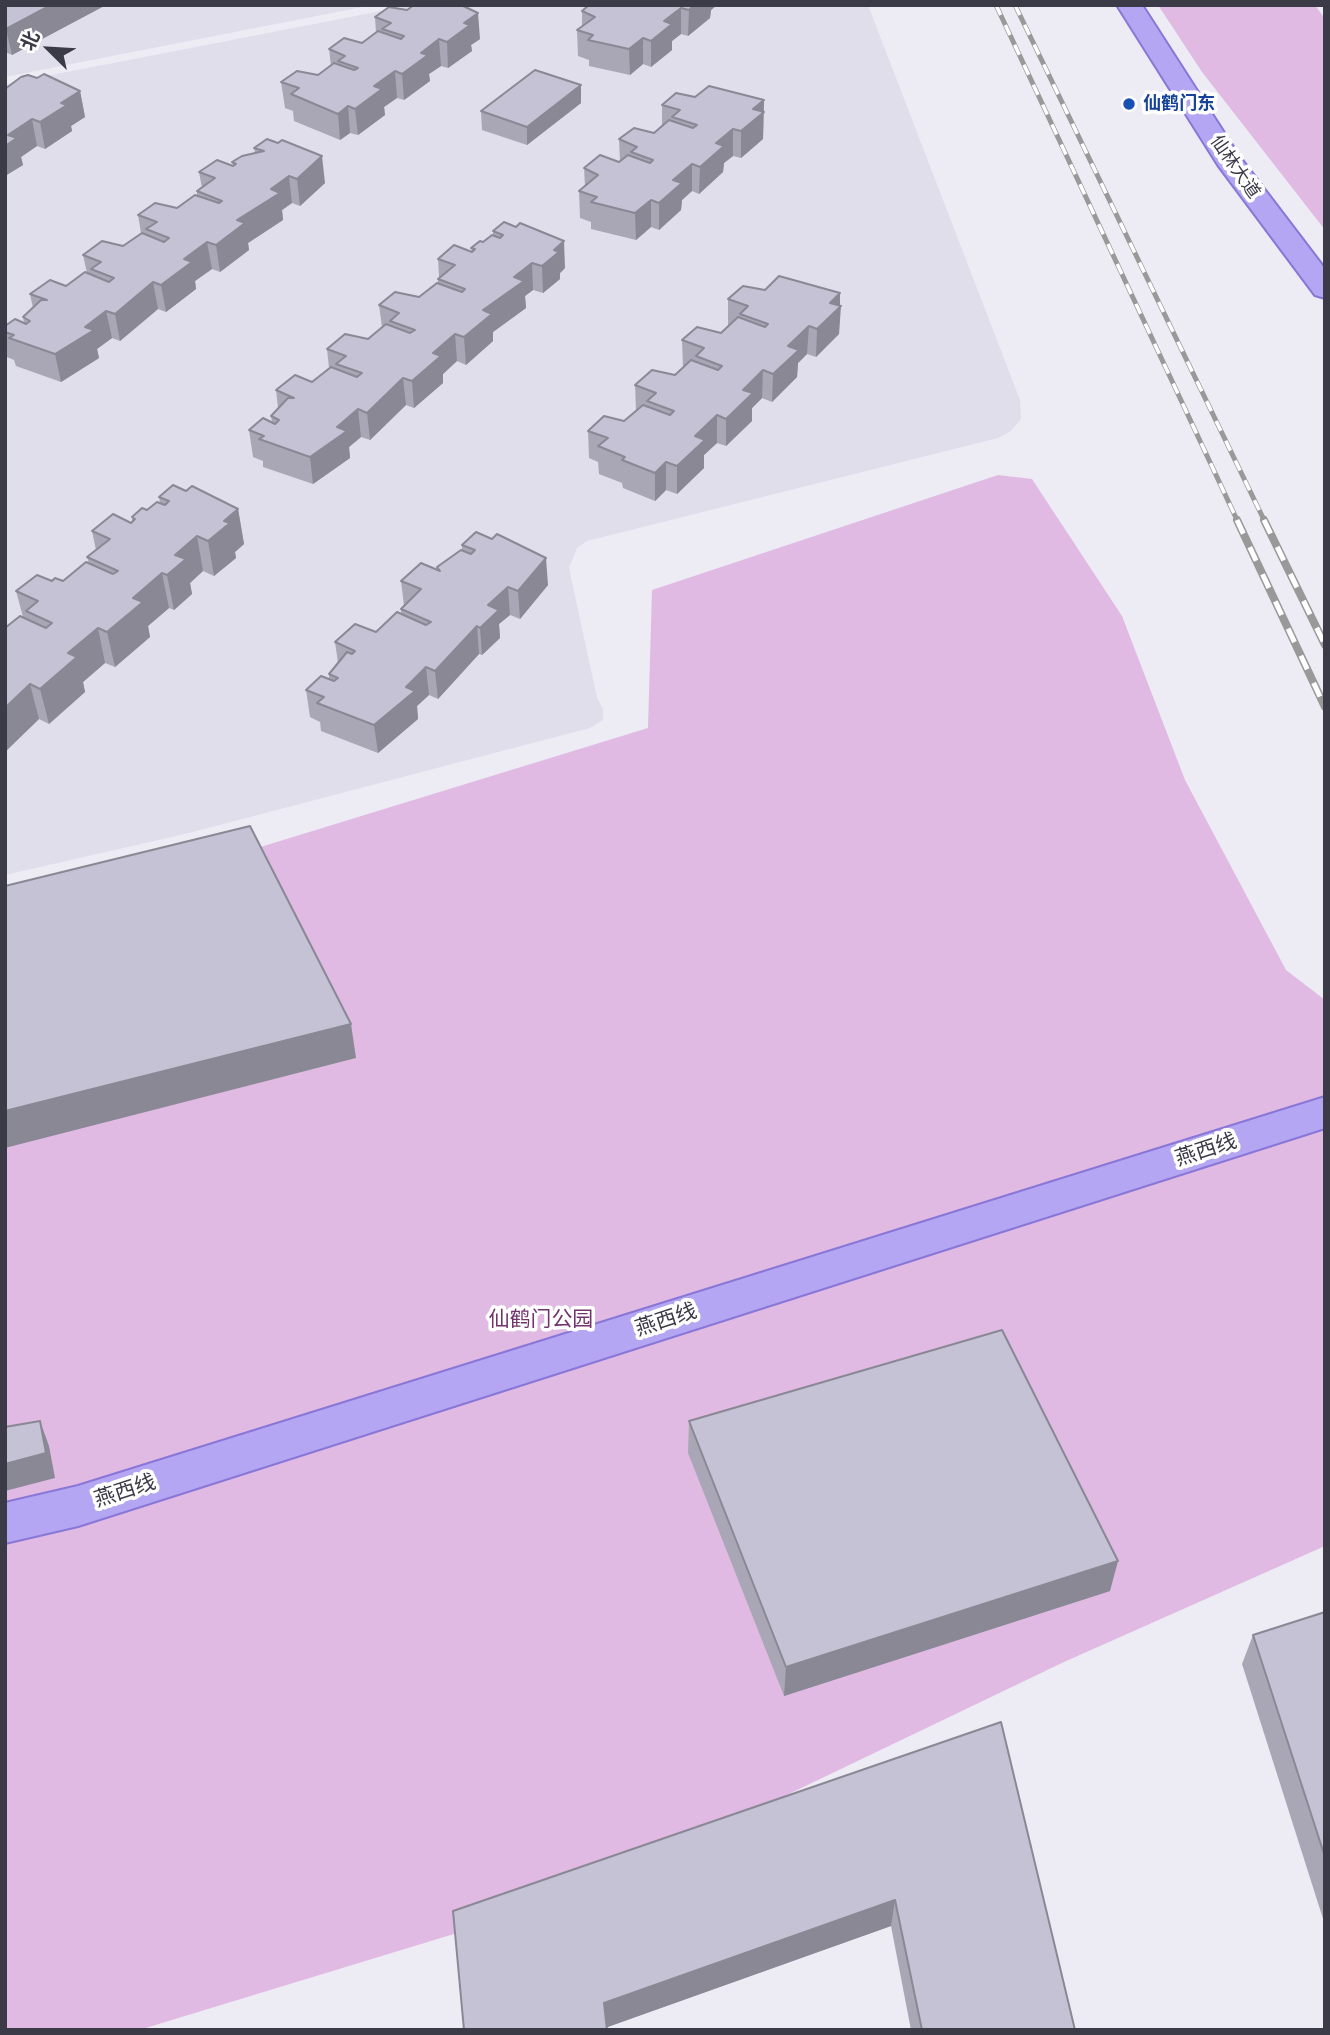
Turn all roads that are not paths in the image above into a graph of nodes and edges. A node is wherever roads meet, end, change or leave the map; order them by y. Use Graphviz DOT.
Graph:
graph roads {
  1 [pos="1129,5"];
  2 [pos="1325,289"];
  3 [pos="1325,1112"];
  4 [pos="5,1523"];
  1 -- 2 [label="main road, 仙林大道"];
  3 -- 4 [label="main road, 燕西线"];
}
